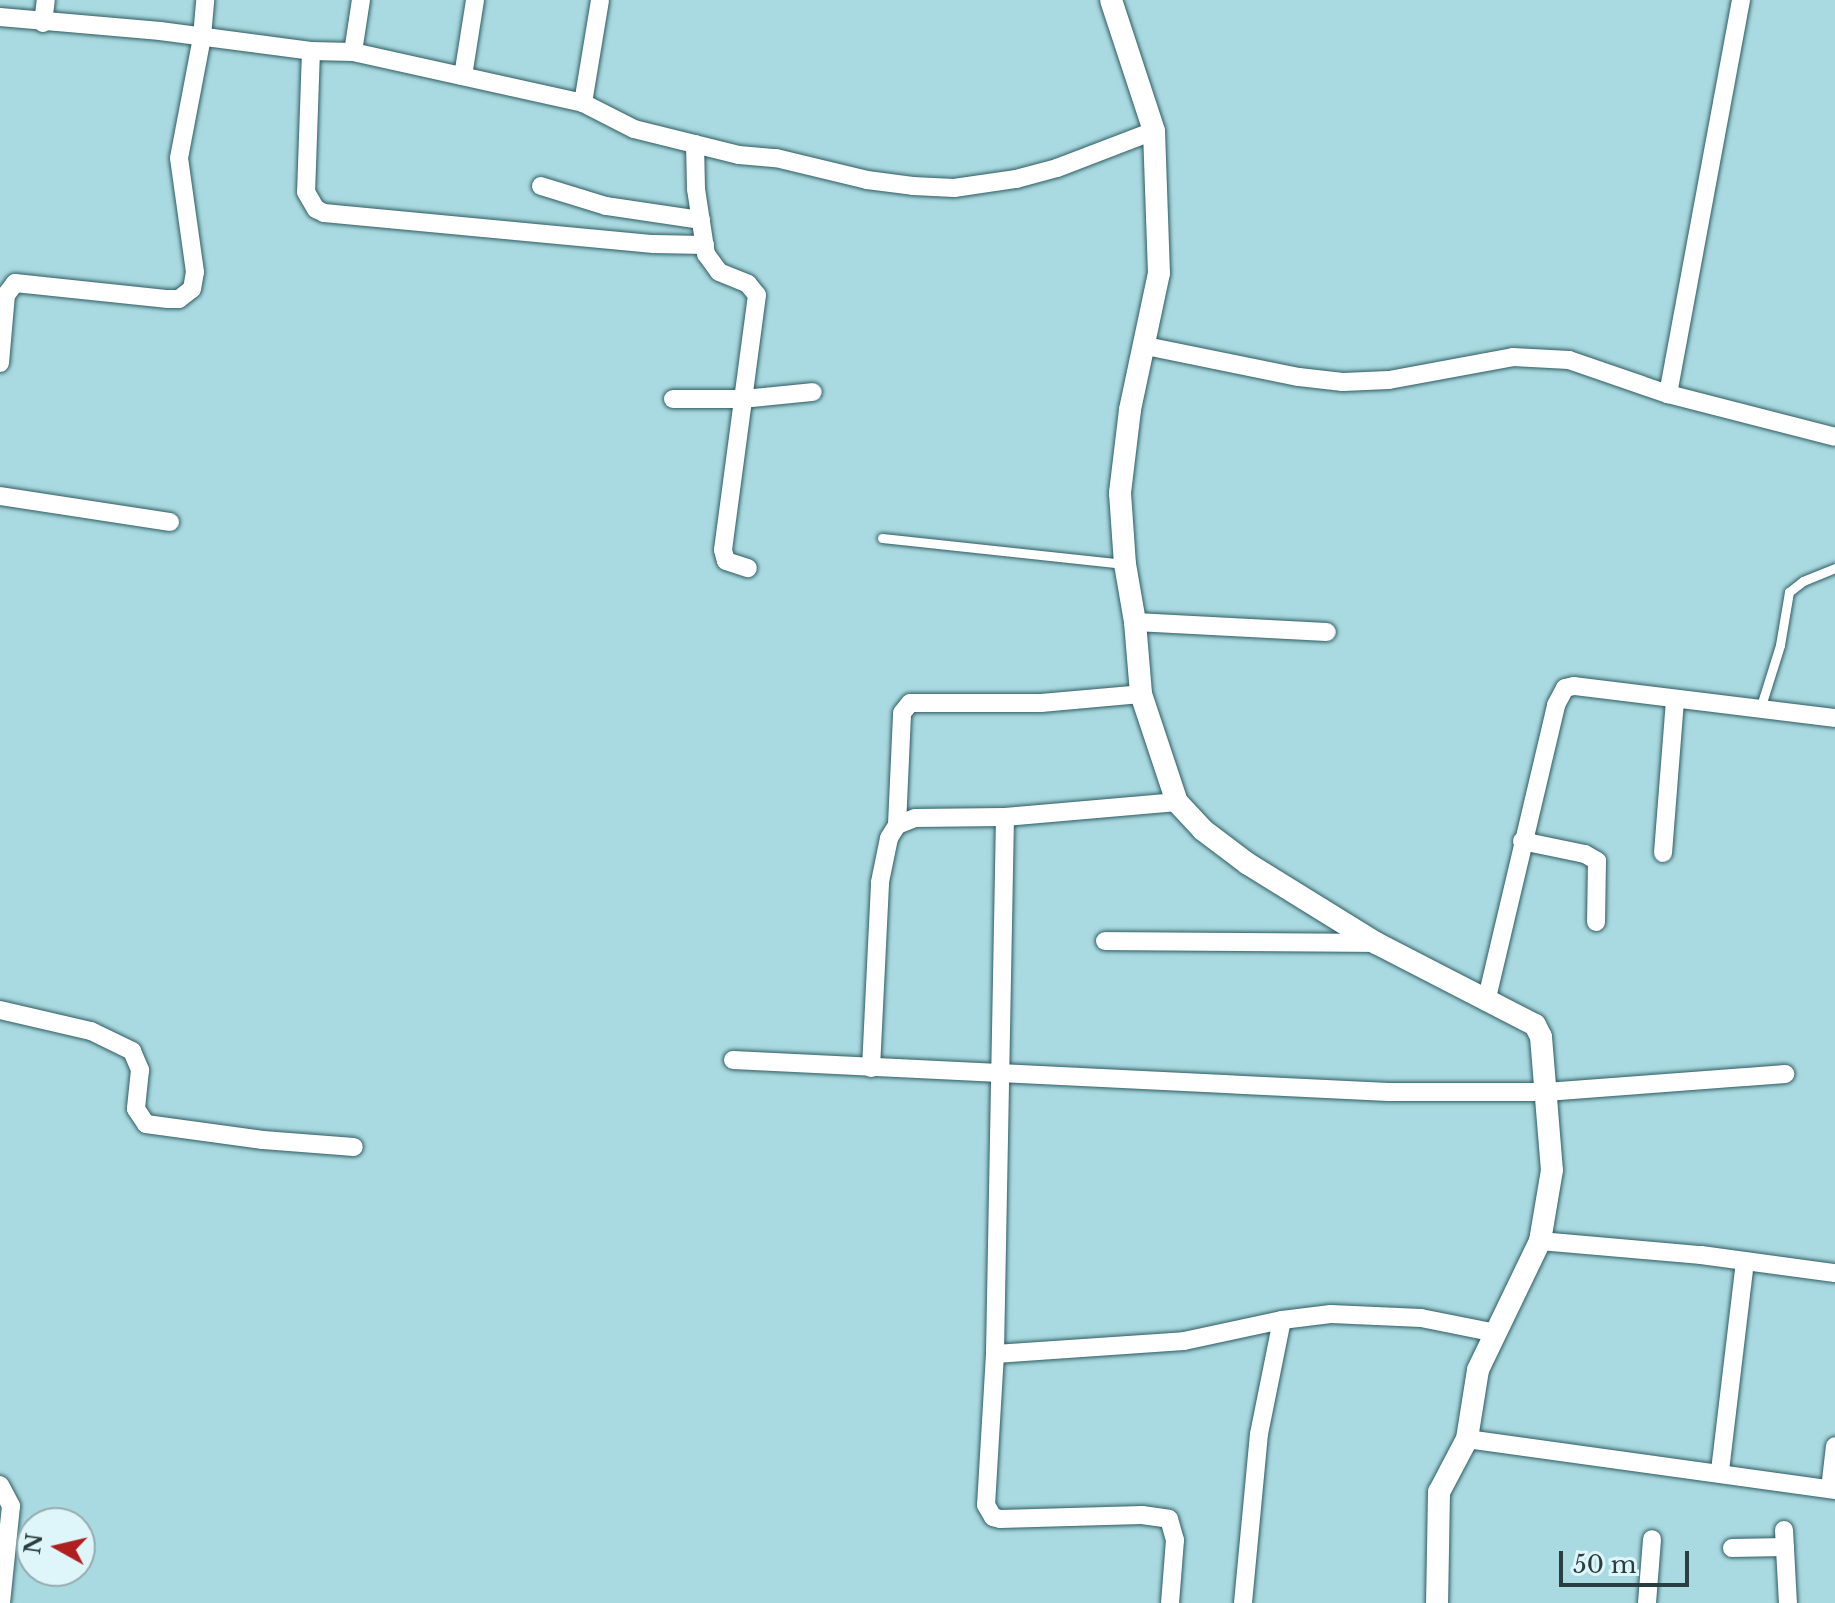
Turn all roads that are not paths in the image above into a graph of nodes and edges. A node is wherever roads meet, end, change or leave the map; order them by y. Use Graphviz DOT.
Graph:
graph roads {
  1 [pos="46,0"];
  2 [pos="205,0"];
  3 [pos="361,0"];
  4 [pos="475,0"];
  5 [pos="600,0"];
  6 [pos="1111,0"];
  7 [pos="1741,0"];
  8 [pos="0,17"];
  9 [pos="43,23"];
  10 [pos="202,37"];
  11 [pos="311,51"];
  12 [pos="353,52"];
  13 [pos="463,76"];
  14 [pos="583,103"];
  15 [pos="1154,131"];
  16 [pos="695,144"];
  17 [pos="541,186"];
  18 [pos="701,220"];
  19 [pos="705,245"];
  20 [pos="1146,346"];
  21 [pos="0,363"];
  22 [pos="813,392"];
  23 [pos="1668,394"];
  24 [pos="673,399"];
  25 [pos="743,399"];
  26 [pos="1835,437"];
  27 [pos="0,496"];
  28 [pos="170,522"];
  29 [pos="882,538"];
  30 [pos="1125,564"];
  31 [pos="748,568"];
  32 [pos="1835,568"];
  33 [pos="1135,622"];
  34 [pos="1327,632"];
  35 [pos="1141,694"];
  36 [pos="1675,699"];
  37 [pos="1760,709"];
  38 [pos="1835,718"];
  39 [pos="1177,802"];
  40 [pos="1005,817"];
  41 [pos="897,825"];
  42 [pos="1522,841"];
  43 [pos="1663,853"];
  44 [pos="1596,922"];
  45 [pos="1105,941"];
  46 [pos="1376,943"];
  47 [pos="1486,1002"];
  48 [pos="0,1010"];
  49 [pos="733,1060"];
  50 [pos="871,1068"];
  51 [pos="1000,1072"];
  52 [pos="1785,1074"];
  53 [pos="1546,1092"];
  54 [pos="354,1147"];
  55 [pos="1540,1241"];
  56 [pos="1745,1261"];
  57 [pos="1835,1273"];
  58 [pos="1282,1320"];
  59 [pos="1496,1333"];
  60 [pos="995,1354"];
  61 [pos="1467,1439"];
  62 [pos="1835,1446"];
  63 [pos="1720,1471"];
  64 [pos="0,1485"];
  65 [pos="1833,1490"];
  66 [pos="1652,1539"];
  67 [pos="1732,1548"];
  68 [pos="1,1603"];
  69 [pos="1170,1603"];
  70 [pos="1243,1603"];
  71 [pos="1437,1603"];
  72 [pos="1647,1603"];
  73 [pos="1788,1603"];
  1 -- 9 [label="street"];
  2 -- 10 [label="street"];
  3 -- 12 [label="street"];
  4 -- 13 [label="street"];
  5 -- 14 [label="street"];
  6 -- 15 [label="street"];
  7 -- 23 [label="street"];
  8 -- 9 [label="street"];
  9 -- 10 [label="street"];
  10 -- 11 [label="street"];
  10 -- 21 [label="street"];
  11 -- 12 [label="street"];
  11 -- 19 [label="street"];
  12 -- 13 [label="street"];
  13 -- 14 [label="street"];
  14 -- 16 [label="street"];
  15 -- 16 [label="street"];
  15 -- 20 [label="street"];
  16 -- 18 [label="street"];
  17 -- 18 [label="street"];
  18 -- 19 [label="street"];
  19 -- 25 [label="street"];
  20 -- 23 [label="street"];
  20 -- 30 [label="street"];
  22 -- 25 [label="street"];
  23 -- 26 [label="street"];
  24 -- 25 [label="street"];
  25 -- 31 [label="street"];
  27 -- 28 [label="street"];
  29 -- 30 [label="lane"];
  30 -- 33 [label="street"];
  32 -- 37 [label="lane"];
  33 -- 34 [label="street"];
  33 -- 35 [label="street"];
  35 -- 39 [label="street"];
  35 -- 41 [label="street"];
  36 -- 37 [label="street"];
  36 -- 42 [label="street"];
  36 -- 43 [label="street"];
  37 -- 38 [label="street"];
  39 -- 40 [label="street"];
  39 -- 46 [label="street"];
  40 -- 41 [label="street"];
  40 -- 51 [label="street"];
  41 -- 50 [label="street"];
  42 -- 44 [label="street"];
  42 -- 47 [label="street"];
  45 -- 46 [label="street"];
  46 -- 47 [label="street"];
  47 -- 53 [label="street"];
  48 -- 54 [label="street"];
  49 -- 50 [label="street"];
  50 -- 51 [label="street"];
  51 -- 53 [label="street"];
  51 -- 60 [label="street"];
  52 -- 53 [label="street"];
  53 -- 55 [label="street"];
  55 -- 56 [label="street"];
  55 -- 59 [label="street"];
  56 -- 57 [label="street"];
  56 -- 63 [label="street"];
  58 -- 59 [label="street"];
  58 -- 60 [label="street"];
  58 -- 70 [label="street"];
  59 -- 61 [label="street"];
  60 -- 69 [label="street"];
  61 -- 63 [label="street"];
  61 -- 71 [label="street"];
  62 -- 65 [label="street"];
  63 -- 65 [label="street"];
  64 -- 68 [label="street"];
  66 -- 72 [label="street"];
  67 -- 73 [label="street"];
}
